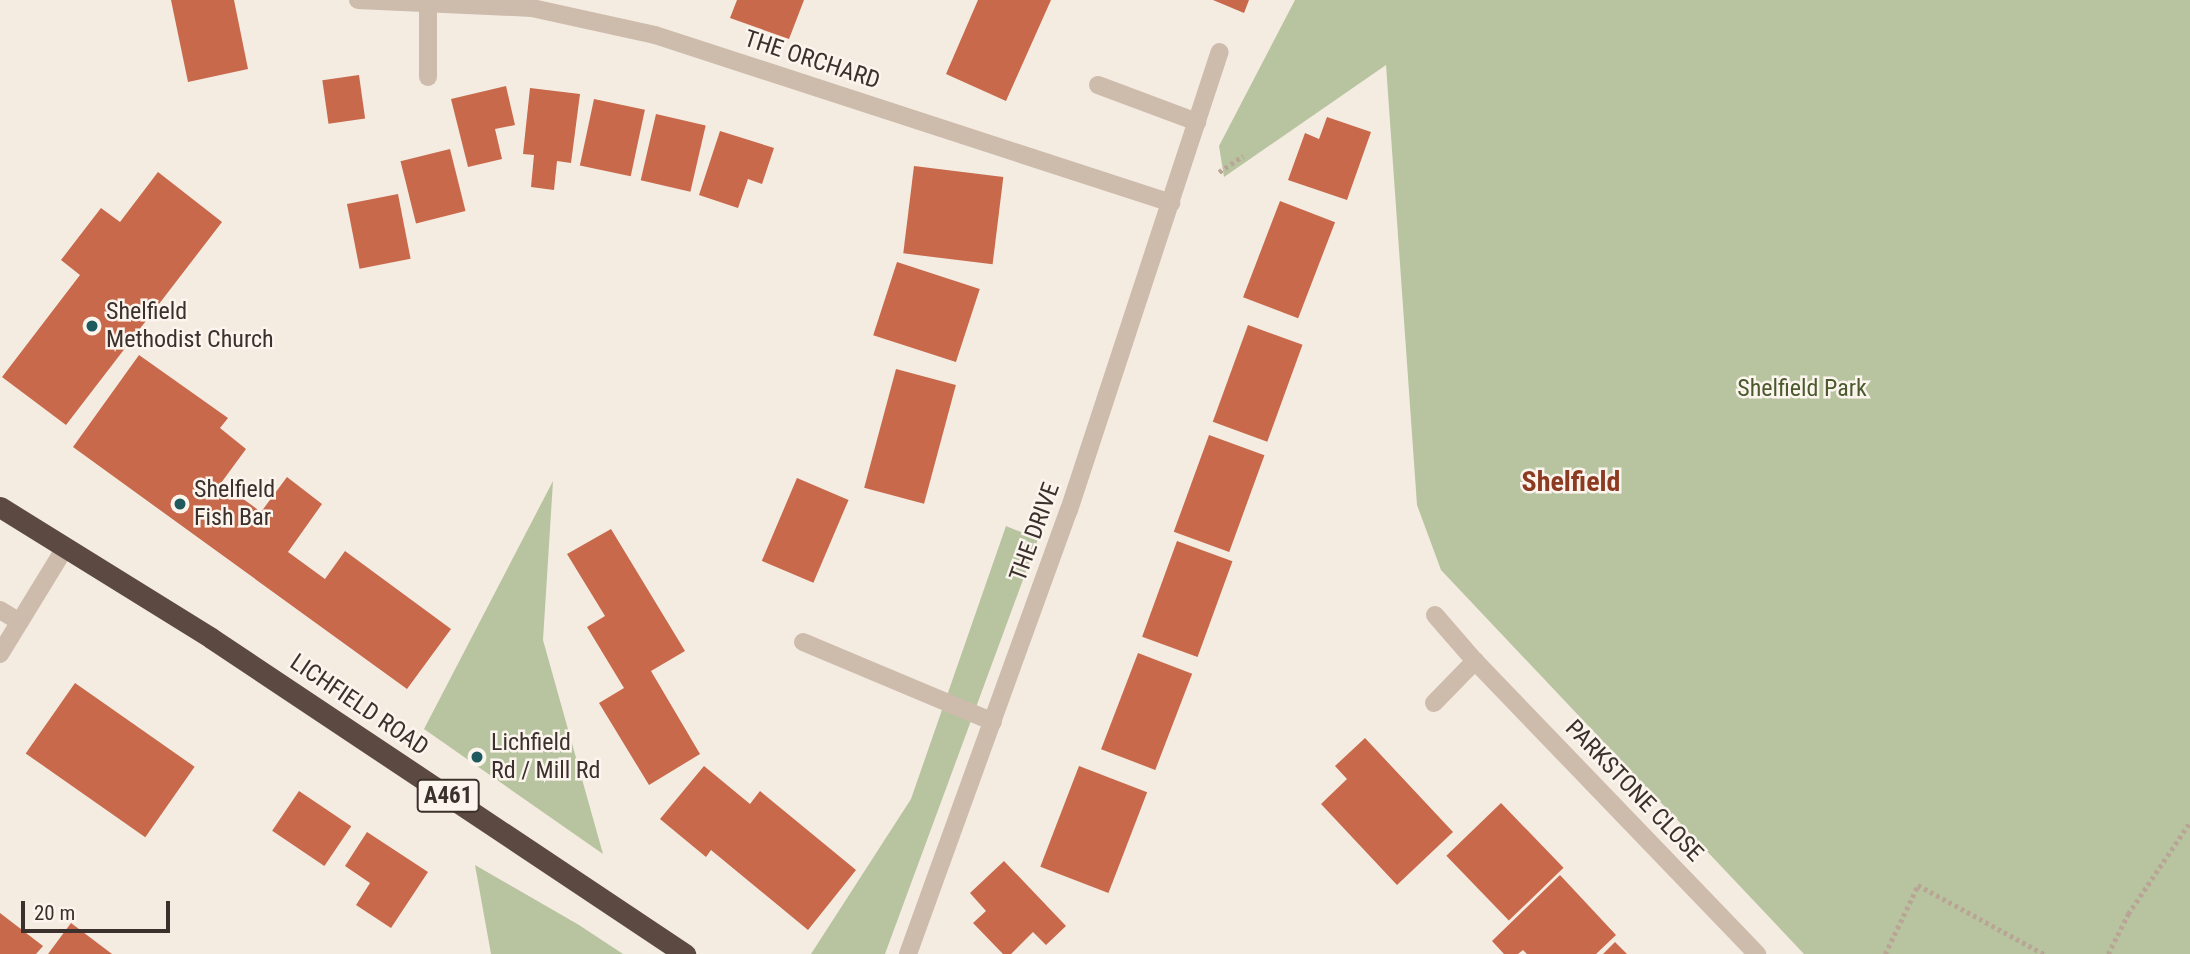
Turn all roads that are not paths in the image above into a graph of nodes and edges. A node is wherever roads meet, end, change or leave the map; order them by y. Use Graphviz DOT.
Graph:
graph roads {
  1 [pos="358,0"];
  2 [pos="428,3"];
  3 [pos="1220,52"];
  4 [pos="428,78"];
  5 [pos="1098,85"];
  6 [pos="1197,122"];
  7 [pos="1171,204"];
  8 [pos="0,507"];
  9 [pos="65,548"];
  10 [pos="0,610"];
  11 [pos="1435,615"];
  12 [pos="20,622"];
  13 [pos="803,642"];
  14 [pos="0,654"];
  15 [pos="1475,661"];
  16 [pos="1434,704"];
  17 [pos="993,722"];
  18 [pos="685,954"];
  19 [pos="908,954"];
  20 [pos="1757,954"];
  1 -- 2 [label="street, THE ORCHARD"];
  2 -- 4 [label="street"];
  2 -- 7 [label="street, THE ORCHARD"];
  3 -- 6 [label="street, THE DRIVE"];
  5 -- 6 [label="street"];
  6 -- 7 [label="street, THE DRIVE"];
  7 -- 17 [label="street, THE DRIVE"];
  8 -- 9 [label="highway, LICHFIELD ROAD / A461"];
  9 -- 12 [label="street"];
  9 -- 18 [label="highway, LICHFIELD ROAD / A461"];
  10 -- 12 [label="street"];
  11 -- 15 [label="street, PARKSTONE CLOSE"];
  12 -- 14 [label="street"];
  13 -- 17 [label="street"];
  15 -- 16 [label="street"];
  15 -- 20 [label="street, PARKSTONE CLOSE"];
  17 -- 19 [label="street, THE DRIVE"];
}
